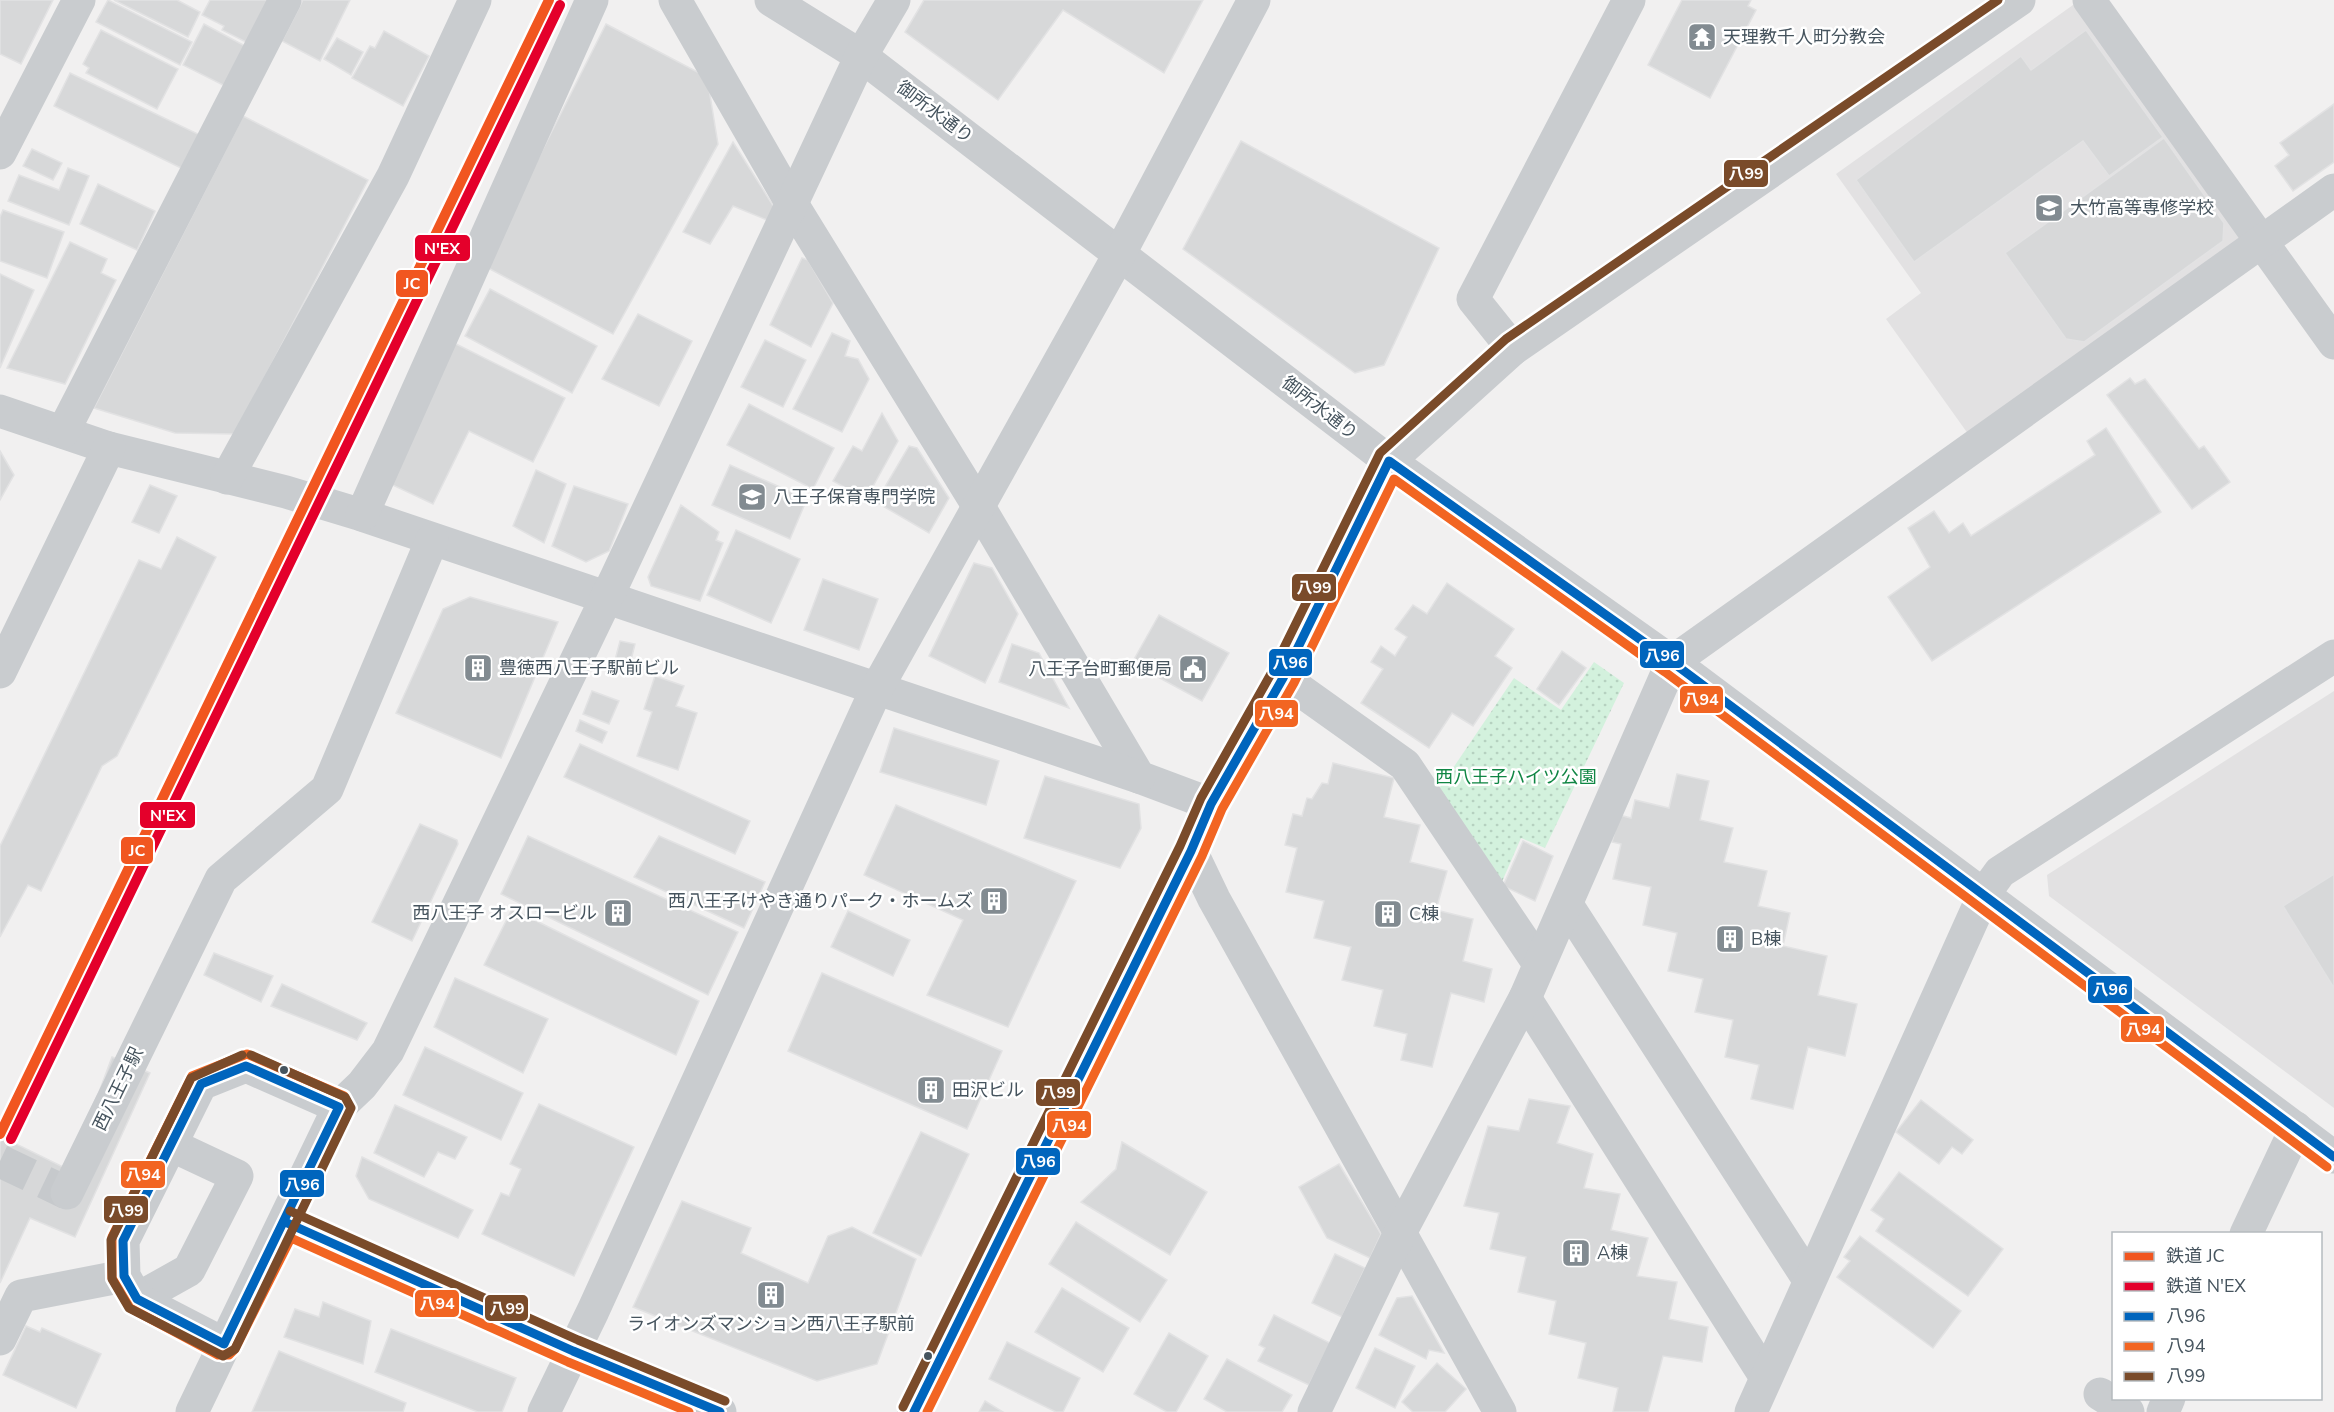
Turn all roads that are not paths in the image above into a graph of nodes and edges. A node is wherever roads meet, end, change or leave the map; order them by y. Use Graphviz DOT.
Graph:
graph roads {
  1 [pos="79,0"];
  2 [pos="285,0"];
  3 [pos="475,0"];
  4 [pos="592,0"];
  5 [pos="675,0"];
  6 [pos="771,0"];
  7 [pos="894,0"];
  8 [pos="1254,0"];
  9 [pos="1629,0"];
  10 [pos="2019,0"];
  11 [pos="2089,0"];
  12 [pos="861,56"];
  13 [pos="0,153"];
  14 [pos="2334,190"];
  15 [pos="792,204"];
  16 [pos="2263,242"];
  17 [pos="1120,253"];
  18 [pos="2334,342"];
  19 [pos="1513,350"];
  20 [pos="0,411"];
  21 [pos="63,432"];
  22 [pos="109,447"];
  23 [pos="1389,461"];
  24 [pos="227,478"];
  25 [pos="979,507"];
  26 [pos="362,515"];
  27 [pos="432,540"];
  28 [pos="606,599"];
  29 [pos="2334,656"];
  30 [pos="1672,662"];
  31 [pos="0,672"];
  32 [pos="1283,678"];
  33 [pos="876,690"];
  34 [pos="1138,777"];
  35 [pos="1211,804"];
  36 [pos="1191,851"];
  37 [pos="1984,894"];
  38 [pos="1567,905"];
  39 [pos="1539,964"];
  40 [pos="1525,998"];
  41 [pos="339,1107"];
  42 [pos="2296,1128"];
  43 [pos="171,1145"];
  44 [pos="2334,1157"];
  45 [pos="67,1193"];
  46 [pos="285,1221"];
  47 [pos="1401,1231"];
  48 [pos="2246,1232"];
  49 [pos="1809,1280"];
  50 [pos="130,1287"];
  51 [pos="0,1339"];
  52 [pos="224,1344"];
  53 [pos="573,1351"];
  54 [pos="1765,1376"];
  55 [pos="2100,1394"];
  56 [pos="192,1412"];
  57 [pos="544,1412"];
  58 [pos="720,1412"];
  59 [pos="914,1412"];
  60 [pos="1314,1412"];
  61 [pos="1500,1412"];
  62 [pos="1751,1412"];
  63 [pos="2128,1412"];
  1 -- 13 [label="street"];
  2 -- 21 [label="street"];
  3 -- 24 [label="street"];
  4 -- 26 [label="street"];
  5 -- 15 [label="street"];
  6 -- 12 [label="street, 御所水通り"];
  7 -- 12 [label="street"];
  8 -- 17 [label="street"];
  9 -- 19 [label="street"];
  10 -- 19 [label="street"];
  11 -- 16 [label="street"];
  12 -- 15 [label="street"];
  12 -- 17 [label="street, 御所水通り"];
  14 -- 16 [label="street"];
  15 -- 25 [label="street"];
  15 -- 28 [label="street"];
  16 -- 18 [label="street"];
  16 -- 30 [label="street"];
  17 -- 23 [label="street, 御所水通り"];
  17 -- 25 [label="street"];
  19 -- 23 [label="street"];
  20 -- 21 [label="street"];
  21 -- 22 [label="street"];
  22 -- 24 [label="street"];
  22 -- 31 [label="street"];
  23 -- 30 [label="street, 御所水通り"];
  23 -- 32 [label="street"];
  24 -- 26 [label="street"];
  25 -- 33 [label="street"];
  25 -- 34 [label="street"];
  26 -- 27 [label="street"];
  27 -- 28 [label="street"];
  27 -- 45 [label="street, 西八王子駅"];
  28 -- 33 [label="street"];
  28 -- 41 [label="street"];
  29 -- 37 [label="street"];
  30 -- 37 [label="street, 御所水通り"];
  30 -- 38 [label="street"];
  32 -- 35 [label="street"];
  32 -- 39 [label="street"];
  33 -- 34 [label="street"];
  33 -- 53 [label="street"];
  34 -- 35 [label="street"];
  35 -- 36 [label="street"];
  36 -- 47 [label="street"];
  36 -- 59 [label="street"];
  37 -- 42 [label="street, 御所水通り"];
  37 -- 49 [label="street"];
  38 -- 39 [label="street"];
  38 -- 49 [label="street"];
  39 -- 40 [label="street"];
  40 -- 47 [label="street"];
  40 -- 54 [label="street"];
  41 -- 43 [label="street"];
  41 -- 46 [label="street"];
  42 -- 44 [label="street, 御所水通り"];
  42 -- 48 [label="street"];
  43 -- 50 [label="street"];
  43 -- 50 [label="street"];
  46 -- 52 [label="street"];
  46 -- 53 [label="street"];
  47 -- 60 [label="street"];
  47 -- 61 [label="street"];
  49 -- 54 [label="street"];
  50 -- 51 [label="street"];
  50 -- 52 [label="street"];
  52 -- 56 [label="street"];
  53 -- 57 [label="street"];
  53 -- 58 [label="street"];
  54 -- 62 [label="street"];
  55 -- 63 [label="street"];
}
